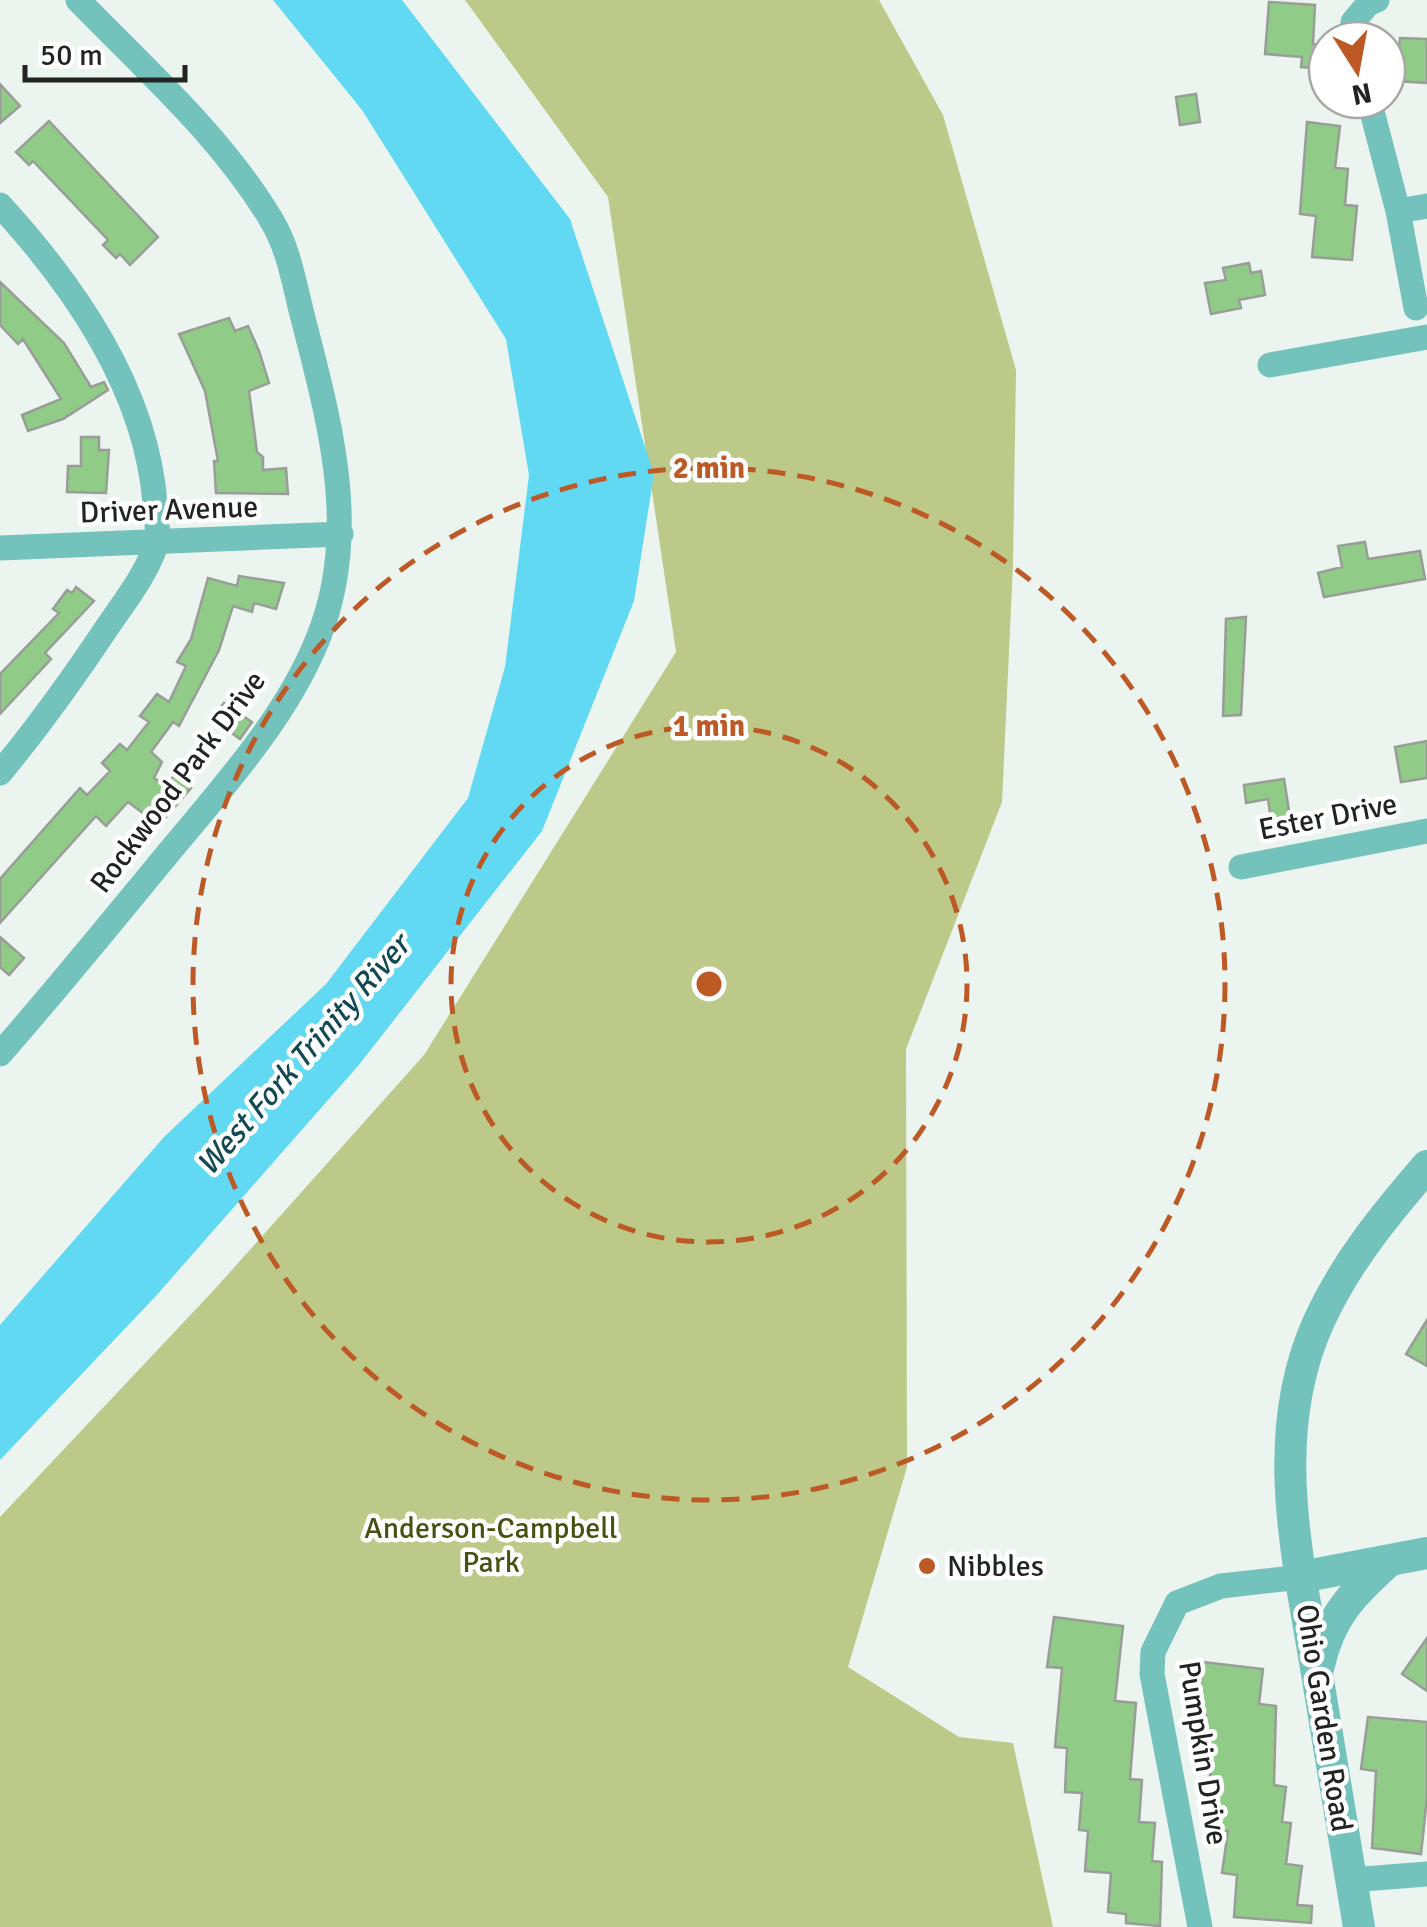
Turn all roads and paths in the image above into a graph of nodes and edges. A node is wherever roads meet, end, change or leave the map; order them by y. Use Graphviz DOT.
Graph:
graph roads {
  1 [pos="78,0"];
  2 [pos="1377,0"];
  3 [pos="1360,20"];
  4 [pos="1374,120"];
  5 [pos="0,205"];
  6 [pos="1427,206"];
  7 [pos="1398,212"];
  8 [pos="1416,308"];
  9 [pos="1427,336"];
  10 [pos="1270,365"];
  11 [pos="341,534"];
  12 [pos="156,544"];
  13 [pos="0,548"];
  14 [pos="0,773"];
  15 [pos="1427,831"];
  16 [pos="1241,868"];
  17 [pos="0,1054"];
  18 [pos="1427,1166"];
  19 [pos="1427,1554"];
  20 [pos="1389,1560"];
  21 [pos="1301,1577"];
  22 [pos="1317,1674"];
  23 [pos="1427,1874"];
  24 [pos="1351,1880"];
  25 [pos="1200,1927"];
  26 [pos="1359,1927"];
  1 -- 11 [label="street, Rockwood Park Drive"];
  2 -- 3 [label="street"];
  4 -- 7 [label="street"];
  5 -- 12 [label="street"];
  6 -- 7 [label="street"];
  7 -- 8 [label="street"];
  9 -- 10 [label="street"];
  11 -- 12 [label="street, Driver Avenue"];
  11 -- 17 [label="street, Rockwood Park Drive"];
  12 -- 13 [label="street, Driver Avenue"];
  12 -- 14 [label="street"];
  15 -- 16 [label="street, Ester Drive"];
  18 -- 21 [label="street"];
  19 -- 20 [label="street, Ohio Garden Road"];
  20 -- 21 [label="street, Ohio Garden Road"];
  20 -- 22 [label="street"];
  21 -- 22 [label="street, Ohio Garden Road"];
  21 -- 25 [label="street, Pumpkin Drive"];
  22 -- 24 [label="street, Ohio Garden Road"];
  23 -- 24 [label="street"];
  24 -- 26 [label="street, Ohio Garden Road"];
}
